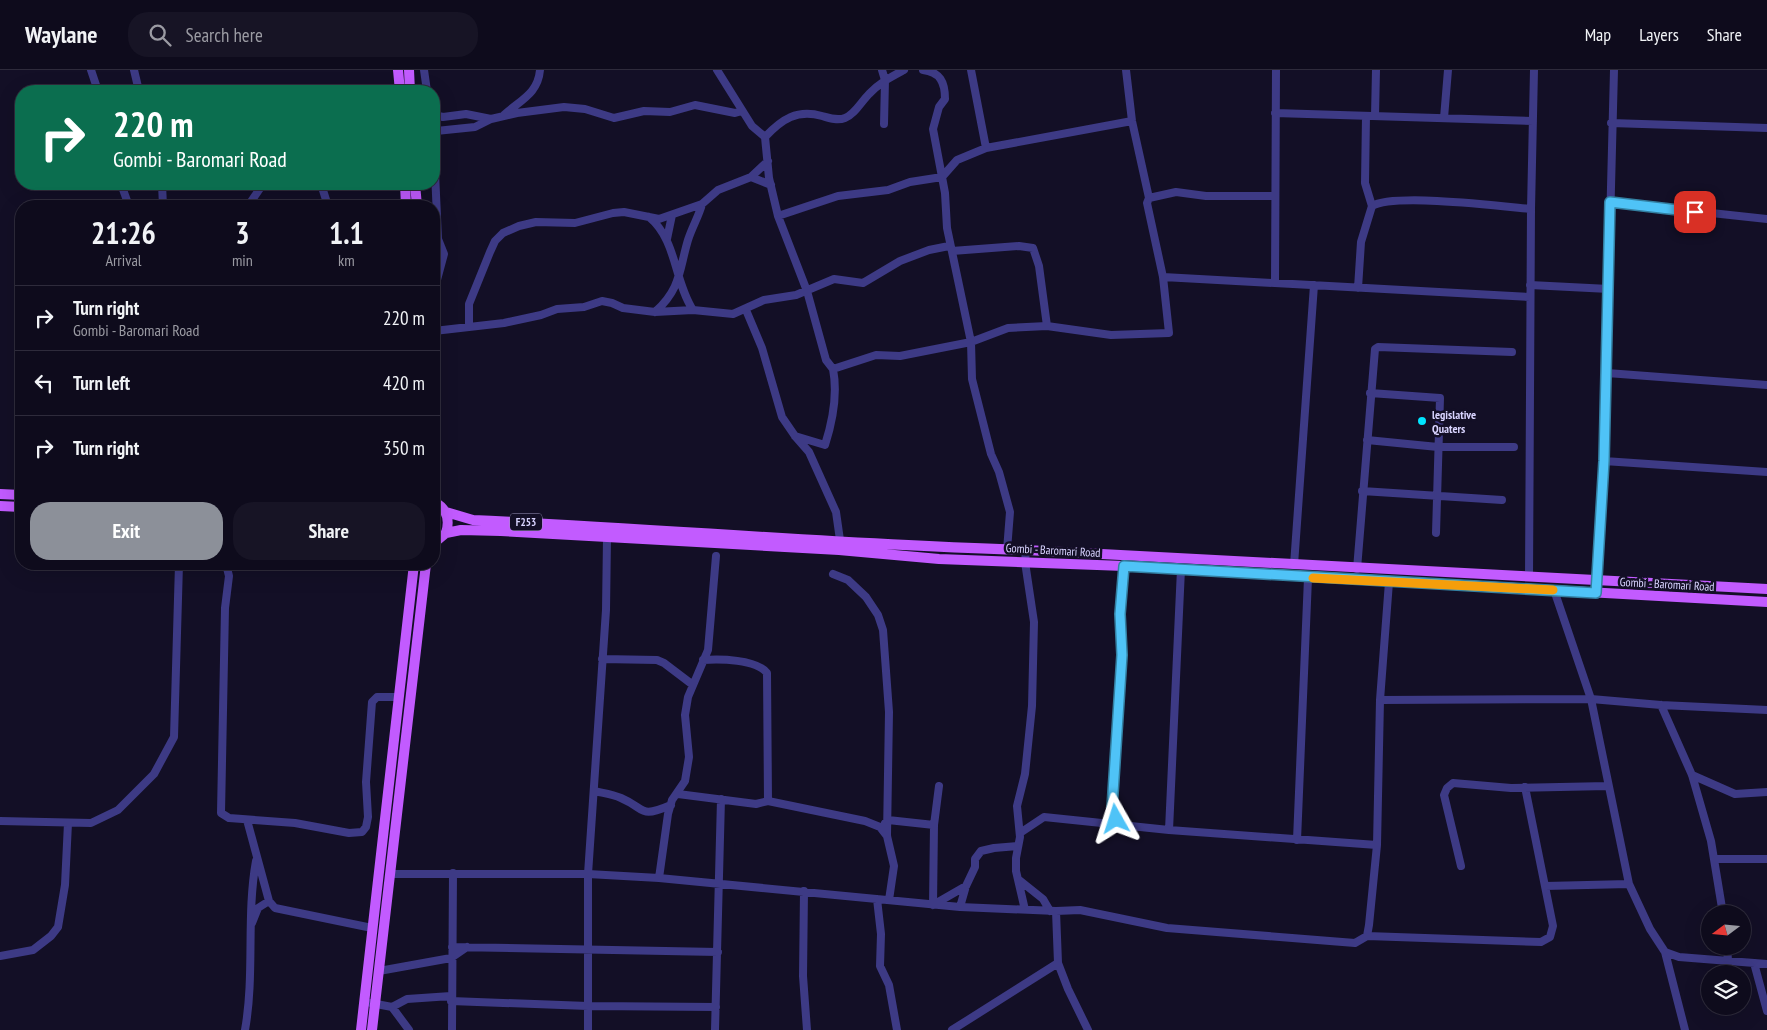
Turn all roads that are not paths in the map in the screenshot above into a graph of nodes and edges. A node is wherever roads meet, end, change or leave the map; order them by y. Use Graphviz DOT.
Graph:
graph roads {
  1 [pos="91,70"];
  2 [pos="134,70"];
  3 [pos="398,70"];
  4 [pos="409,70"];
  5 [pos="424,70"];
  6 [pos="540,70"];
  7 [pos="717,70"];
  8 [pos="882,70"];
  9 [pos="904,70"];
  10 [pos="923,70"];
  11 [pos="935,70"];
  12 [pos="971,70"];
  13 [pos="1126,70"];
  14 [pos="1276,70"];
  15 [pos="1376,70"];
  16 [pos="1448,70"];
  17 [pos="1534,70"];
  18 [pos="1614,70"];
  19 [pos="885,80"];
  20 [pos="96,85"];
  21 [pos="138,85"];
  22 [pos="399,85"];
  23 [pos="410,85"];
  24 [pos="426,85"];
  25 [pos="742,111"];
  26 [pos="1275,113"];
  27 [pos="440,116"];
  28 [pos="502,116"];
  29 [pos="1366,116"];
  30 [pos="1374,116"];
  31 [pos="1444,118"];
  32 [pos="491,119"];
  33 [pos="1132,121"];
  34 [pos="1533,121"];
  35 [pos="1611,123"];
  36 [pos="884,124"];
  37 [pos="1767,128"];
  38 [pos="440,130"];
  39 [pos="765,137"];
  40 [pos="986,148"];
  41 [pos="768,161"];
  42 [pos="751,177"];
  43 [pos="942,177"];
  44 [pos="771,186"];
  45 [pos="1274,196"];
  46 [pos="1149,198"];
  47 [pos="1610,202"];
  48 [pos="702,204"];
  49 [pos="1372,206"];
  50 [pos="1531,208"];
  51 [pos="672,215"];
  52 [pos="778,216"];
  53 [pos="650,217"];
  54 [pos="1767,219"];
  55 [pos="667,240"];
  56 [pos="440,244"];
  57 [pos="951,248"];
  58 [pos="440,272"];
  59 [pos="1163,277"];
  60 [pos="678,281"];
  61 [pos="1275,283"];
  62 [pos="1314,285"];
  63 [pos="1530,285"];
  64 [pos="1358,288"];
  65 [pos="1610,289"];
  66 [pos="807,292"];
  67 [pos="1530,297"];
  68 [pos="693,310"];
  69 [pos="746,310"];
  70 [pos="655,312"];
  71 [pos="1047,326"];
  72 [pos="469,327"];
  73 [pos="440,330"];
  74 [pos="971,342"];
  75 [pos="1512,352"];
  76 [pos="833,369"];
  77 [pos="1607,373"];
  78 [pos="1767,384"];
  79 [pos="1370,393"];
  80 [pos="795,436"];
  81 [pos="1366,440"];
  82 [pos="1438,447"];
  83 [pos="1514,447"];
  84 [pos="1604,461"];
  85 [pos="1767,472"];
  86 [pos="1362,491"];
  87 [pos="0,494"];
  88 [pos="15,495"];
  89 [pos="1436,498"];
  90 [pos="1502,500"];
  91 [pos="0,506"];
  92 [pos="15,507"];
  93 [pos="440,507"];
  94 [pos="446,512"];
  95 [pos="446,533"];
  96 [pos="1436,533"];
  97 [pos="440,538"];
  98 [pos="607,538"];
  99 [pos="840,540"];
  100 [pos="1007,550"];
  101 [pos="1026,550"];
  102 [pos="716,556"];
  103 [pos="1025,562"];
  104 [pos="1294,565"];
  105 [pos="1124,566"];
  106 [pos="1357,569"];
  107 [pos="179,570"];
  108 [pos="228,570"];
  109 [pos="413,570"];
  110 [pos="425,570"];
  111 [pos="1182,570"];
  112 [pos="1448,573"];
  113 [pos="833,574"];
  114 [pos="1530,577"];
  115 [pos="1308,578"];
  116 [pos="1597,580"];
  117 [pos="1389,582"];
  118 [pos="1447,585"];
  119 [pos="1767,589"];
  120 [pos="1554,590"];
  121 [pos="1596,593"];
  122 [pos="1767,602"];
  123 [pos="602,659"];
  124 [pos="703,660"];
  125 [pos="693,685"];
  126 [pos="399,697"];
  127 [pos="1591,699"];
  128 [pos="1380,700"];
  129 [pos="1661,705"];
  130 [pos="1767,710"];
  131 [pos="1692,775"];
  132 [pos="939,786"];
  133 [pos="1608,786"];
  134 [pos="1526,787"];
  135 [pos="594,791"];
  136 [pos="1767,792"];
  137 [pos="678,794"];
  138 [pos="720,799"];
  139 [pos="768,800"];
  140 [pos="671,805"];
  141 [pos="247,820"];
  142 [pos="888,820"];
  143 [pos="0,821"];
  144 [pos="68,823"];
  145 [pos="934,825"];
  146 [pos="1123,825"];
  147 [pos="880,827"];
  148 [pos="1169,830"];
  149 [pos="1020,833"];
  150 [pos="887,836"];
  151 [pos="1297,840"];
  152 [pos="1377,845"];
  153 [pos="1018,846"];
  154 [pos="1767,858"];
  155 [pos="256,859"];
  156 [pos="1714,859"];
  157 [pos="1461,866"];
  158 [pos="453,873"];
  159 [pos="391,874"];
  160 [pos="588,874"];
  161 [pos="659,878"];
  162 [pos="1018,879"];
  163 [pos="718,883"];
  164 [pos="1630,884"];
  165 [pos="966,886"];
  166 [pos="1545,886"];
  167 [pos="804,892"];
  168 [pos="877,899"];
  169 [pos="889,900"];
  170 [pos="269,901"];
  171 [pos="932,905"];
  172 [pos="1722,905"];
  173 [pos="960,907"];
  174 [pos="1025,910"];
  175 [pos="1053,911"];
  176 [pos="252,924"];
  177 [pos="372,928"];
  178 [pos="1366,936"];
  179 [pos="452,947"];
  180 [pos="467,947"];
  181 [pos="587,951"];
  182 [pos="718,952"];
  183 [pos="1665,952"];
  184 [pos="1728,955"];
  185 [pos="0,956"];
  186 [pos="451,958"];
  187 [pos="1728,960"];
  188 [pos="1058,963"];
  189 [pos="1754,963"];
  190 [pos="1767,964"];
  191 [pos="379,971"];
  192 [pos="451,999"];
  193 [pos="364,1002"];
  194 [pos="375,1004"];
  195 [pos="392,1006"];
  196 [pos="588,1006"];
  197 [pos="716,1007"];
  198 [pos="1767,1011"];
  199 [pos="246,1030"];
  200 [pos="361,1030"];
  201 [pos="372,1030"];
  202 [pos="409,1030"];
  203 [pos="452,1030"];
  204 [pos="588,1030"];
  205 [pos="715,1030"];
  206 [pos="807,1030"];
  207 [pos="896,1030"];
  208 [pos="952,1030"];
  209 [pos="1088,1030"];
  210 [pos="1685,1030"];
  1 -- 20 [label="street"];
  2 -- 21 [label="street"];
  3 -- 22 [label="main road"];
  4 -- 23 [label="main road"];
  5 -- 24 [label="street"];
  6 -- 28 [label="street"];
  7 -- 25 [label="street"];
  8 -- 19 [label="street"];
  9 -- 19 [label="street"];
  10 -- 11 [label="street"];
  11 -- 43 [label="street"];
  12 -- 40 [label="street"];
  13 -- 33 [label="street"];
  14 -- 26 [label="street"];
  15 -- 30 [label="street"];
  16 -- 31 [label="street"];
  17 -- 34 [label="street"];
  18 -- 35 [label="street"];
  19 -- 36 [label="street"];
  19 -- 39 [label="street"];
  25 -- 28 [label="street"];
  25 -- 39 [label="street"];
  26 -- 29 [label="street"];
  26 -- 45 [label="street"];
  27 -- 32 [label="street"];
  28 -- 32 [label="street"];
  29 -- 30 [label="street"];
  29 -- 49 [label="street"];
  30 -- 31 [label="street"];
  31 -- 34 [label="street"];
  32 -- 38 [label="street"];
  33 -- 40 [label="street"];
  33 -- 46 [label="street"];
  34 -- 50 [label="street"];
  35 -- 37 [label="street"];
  35 -- 47 [label="street"];
  39 -- 41 [label="street"];
  40 -- 43 [label="street"];
  41 -- 42 [label="street"];
  41 -- 44 [label="street"];
  42 -- 44 [label="street"];
  42 -- 48 [label="street"];
  43 -- 52 [label="street"];
  43 -- 57 [label="street"];
  44 -- 52 [label="street"];
  45 -- 46 [label="street"];
  45 -- 61 [label="street"];
  46 -- 59 [label="street"];
  47 -- 54 [label="street"];
  47 -- 65 [label="street"];
  48 -- 51 [label="street"];
  48 -- 60 [label="street"];
  49 -- 50 [label="street"];
  49 -- 64 [label="street"];
  50 -- 63 [label="street"];
  51 -- 53 [label="street"];
  51 -- 55 [label="street"];
  52 -- 66 [label="street"];
  53 -- 55 [label="street"];
  53 -- 72 [label="street"];
  55 -- 60 [label="street"];
  56 -- 58 [label="street"];
  57 -- 66 [label="street"];
  57 -- 71 [label="street"];
  57 -- 74 [label="street"];
  59 -- 61 [label="street"];
  59 -- 71 [label="street"];
  60 -- 68 [label="street"];
  60 -- 70 [label="street"];
  61 -- 62 [label="street"];
  62 -- 64 [label="street"];
  62 -- 104 [label="street"];
  63 -- 65 [label="street"];
  63 -- 67 [label="street"];
  64 -- 67 [label="street"];
  65 -- 77 [label="street"];
  66 -- 69 [label="street"];
  66 -- 76 [label="street"];
  67 -- 114 [label="street"];
  68 -- 69 [label="street"];
  68 -- 70 [label="street"];
  69 -- 80 [label="street"];
  70 -- 72 [label="street"];
  71 -- 74 [label="street"];
  72 -- 73 [label="street"];
  74 -- 76 [label="street"];
  74 -- 100 [label="street"];
  75 -- 79 [label="street"];
  76 -- 80 [label="street"];
  77 -- 78 [label="street"];
  77 -- 84 [label="street"];
  79 -- 81 [label="street"];
  79 -- 82 [label="street"];
  80 -- 99 [label="street"];
  81 -- 82 [label="street"];
  81 -- 86 [label="street"];
  82 -- 83 [label="street"];
  82 -- 89 [label="street"];
  84 -- 85 [label="street"];
  84 -- 116 [label="street"];
  86 -- 89 [label="street"];
  86 -- 106 [label="street"];
  87 -- 88 [label="main road"];
  89 -- 90 [label="street"];
  89 -- 96 [label="street"];
  91 -- 92 [label="main road"];
  93 -- 94 [label="main road, F253"];
  94 -- 95 [label="main road"];
  94 -- 99 [label="main road, Gombi - Baromari Road / F253"];
  95 -- 97 [label="main road"];
  95 -- 98 [label="main road, F253"];
  98 -- 103 [label="main road, Gombi - Baromari Road / F253"];
  98 -- 123 [label="street"];
  99 -- 100 [label="main road, Gombi - Baromari Road / F253"];
  100 -- 101 [label="main road, Gombi - Baromari Road / F253"];
  101 -- 103 [label="street"];
  101 -- 104 [label="main road, Gombi - Baromari Road / F253"];
  102 -- 124 [label="street"];
  103 -- 105 [label="main road, Gombi - Baromari Road / F253"];
  103 -- 149 [label="street"];
  104 -- 106 [label="main road, Gombi - Baromari Road / F253"];
  105 -- 111 [label="main road, Gombi - Baromari Road / F253"];
  105 -- 146 [label="street"];
  106 -- 112 [label="main road, Gombi - Baromari Road / F253"];
  107 -- 144 [label="street"];
  108 -- 141 [label="street"];
  109 -- 126 [label="main road"];
  110 -- 159 [label="main road"];
  111 -- 115 [label="main road, Gombi - Baromari Road / F253"];
  111 -- 148 [label="street"];
  112 -- 114 [label="main road, Gombi - Baromari Road / F253"];
  112 -- 118 [label="main road"];
  113 -- 142 [label="street"];
  114 -- 116 [label="main road, Gombi - Baromari Road / F253"];
  115 -- 117 [label="main road, Gombi - Baromari Road / F253"];
  115 -- 151 [label="street"];
  116 -- 119 [label="main road, Gombi - Baromari Road / F253"];
  116 -- 121 [label="street"];
  117 -- 118 [label="main road, Gombi - Baromari Road / F253"];
  117 -- 128 [label="street"];
  118 -- 120 [label="main road, Gombi - Baromari Road / F253"];
  120 -- 121 [label="main road, Gombi - Baromari Road / F253"];
  120 -- 127 [label="street"];
  121 -- 122 [label="main road, Gombi - Baromari Road / F253"];
  123 -- 125 [label="street"];
  123 -- 135 [label="street"];
  124 -- 125 [label="street"];
  124 -- 139 [label="street"];
  125 -- 137 [label="street"];
  126 -- 141 [label="street"];
  126 -- 177 [label="main road"];
  127 -- 128 [label="street"];
  127 -- 129 [label="street"];
  127 -- 133 [label="street"];
  128 -- 152 [label="street"];
  129 -- 130 [label="street"];
  129 -- 131 [label="street"];
  131 -- 136 [label="street"];
  131 -- 156 [label="street"];
  132 -- 145 [label="street"];
  133 -- 134 [label="street"];
  133 -- 164 [label="street"];
  134 -- 157 [label="street"];
  134 -- 166 [label="street"];
  135 -- 140 [label="street"];
  135 -- 160 [label="street"];
  137 -- 138 [label="street"];
  137 -- 140 [label="street"];
  138 -- 139 [label="street"];
  138 -- 163 [label="street"];
  139 -- 147 [label="street"];
  140 -- 161 [label="street"];
  141 -- 155 [label="street"];
  142 -- 145 [label="street"];
  142 -- 147 [label="street"];
  142 -- 150 [label="street"];
  143 -- 144 [label="street"];
  144 -- 185 [label="street"];
  145 -- 171 [label="street"];
  146 -- 148 [label="street"];
  146 -- 149 [label="street"];
  147 -- 150 [label="street"];
  148 -- 151 [label="street"];
  149 -- 153 [label="street"];
  150 -- 169 [label="street"];
  151 -- 152 [label="street"];
  152 -- 178 [label="street"];
  153 -- 162 [label="street"];
  153 -- 165 [label="street"];
  154 -- 156 [label="street"];
  155 -- 170 [label="street"];
  155 -- 176 [label="street"];
  156 -- 172 [label="street"];
  158 -- 159 [label="street"];
  158 -- 160 [label="street"];
  158 -- 179 [label="street"];
  159 -- 191 [label="main road"];
  160 -- 161 [label="street"];
  160 -- 181 [label="street"];
  161 -- 163 [label="street"];
  162 -- 174 [label="street"];
  162 -- 175 [label="street"];
  163 -- 167 [label="street"];
  163 -- 182 [label="street"];
  164 -- 166 [label="street"];
  164 -- 183 [label="street"];
  165 -- 171 [label="street"];
  165 -- 173 [label="street"];
  166 -- 178 [label="street"];
  167 -- 168 [label="street"];
  167 -- 206 [label="street"];
  168 -- 169 [label="street"];
  168 -- 207 [label="street"];
  169 -- 171 [label="street"];
  170 -- 176 [label="street"];
  170 -- 177 [label="street"];
  171 -- 173 [label="street"];
  173 -- 174 [label="street"];
  174 -- 175 [label="street"];
  175 -- 178 [label="street"];
  175 -- 188 [label="street"];
  176 -- 199 [label="street"];
  177 -- 193 [label="main road"];
  179 -- 180 [label="street"];
  179 -- 186 [label="street"];
  180 -- 181 [label="street"];
  180 -- 186 [label="street"];
  181 -- 182 [label="street"];
  181 -- 196 [label="street"];
  182 -- 197 [label="street"];
  183 -- 187 [label="street"];
  183 -- 210 [label="street"];
  184 -- 187 [label="street"];
  186 -- 191 [label="street"];
  186 -- 192 [label="street"];
  187 -- 189 [label="street"];
  188 -- 208 [label="street"];
  188 -- 209 [label="street"];
  189 -- 190 [label="street"];
  189 -- 198 [label="street"];
  191 -- 194 [label="main road"];
  192 -- 195 [label="street"];
  192 -- 196 [label="street"];
  192 -- 203 [label="street"];
  193 -- 194 [label="street"];
  193 -- 200 [label="main road"];
  194 -- 195 [label="street"];
  194 -- 201 [label="main road"];
  195 -- 202 [label="street"];
  196 -- 197 [label="street"];
  196 -- 204 [label="street"];
  197 -- 205 [label="street"];
}
